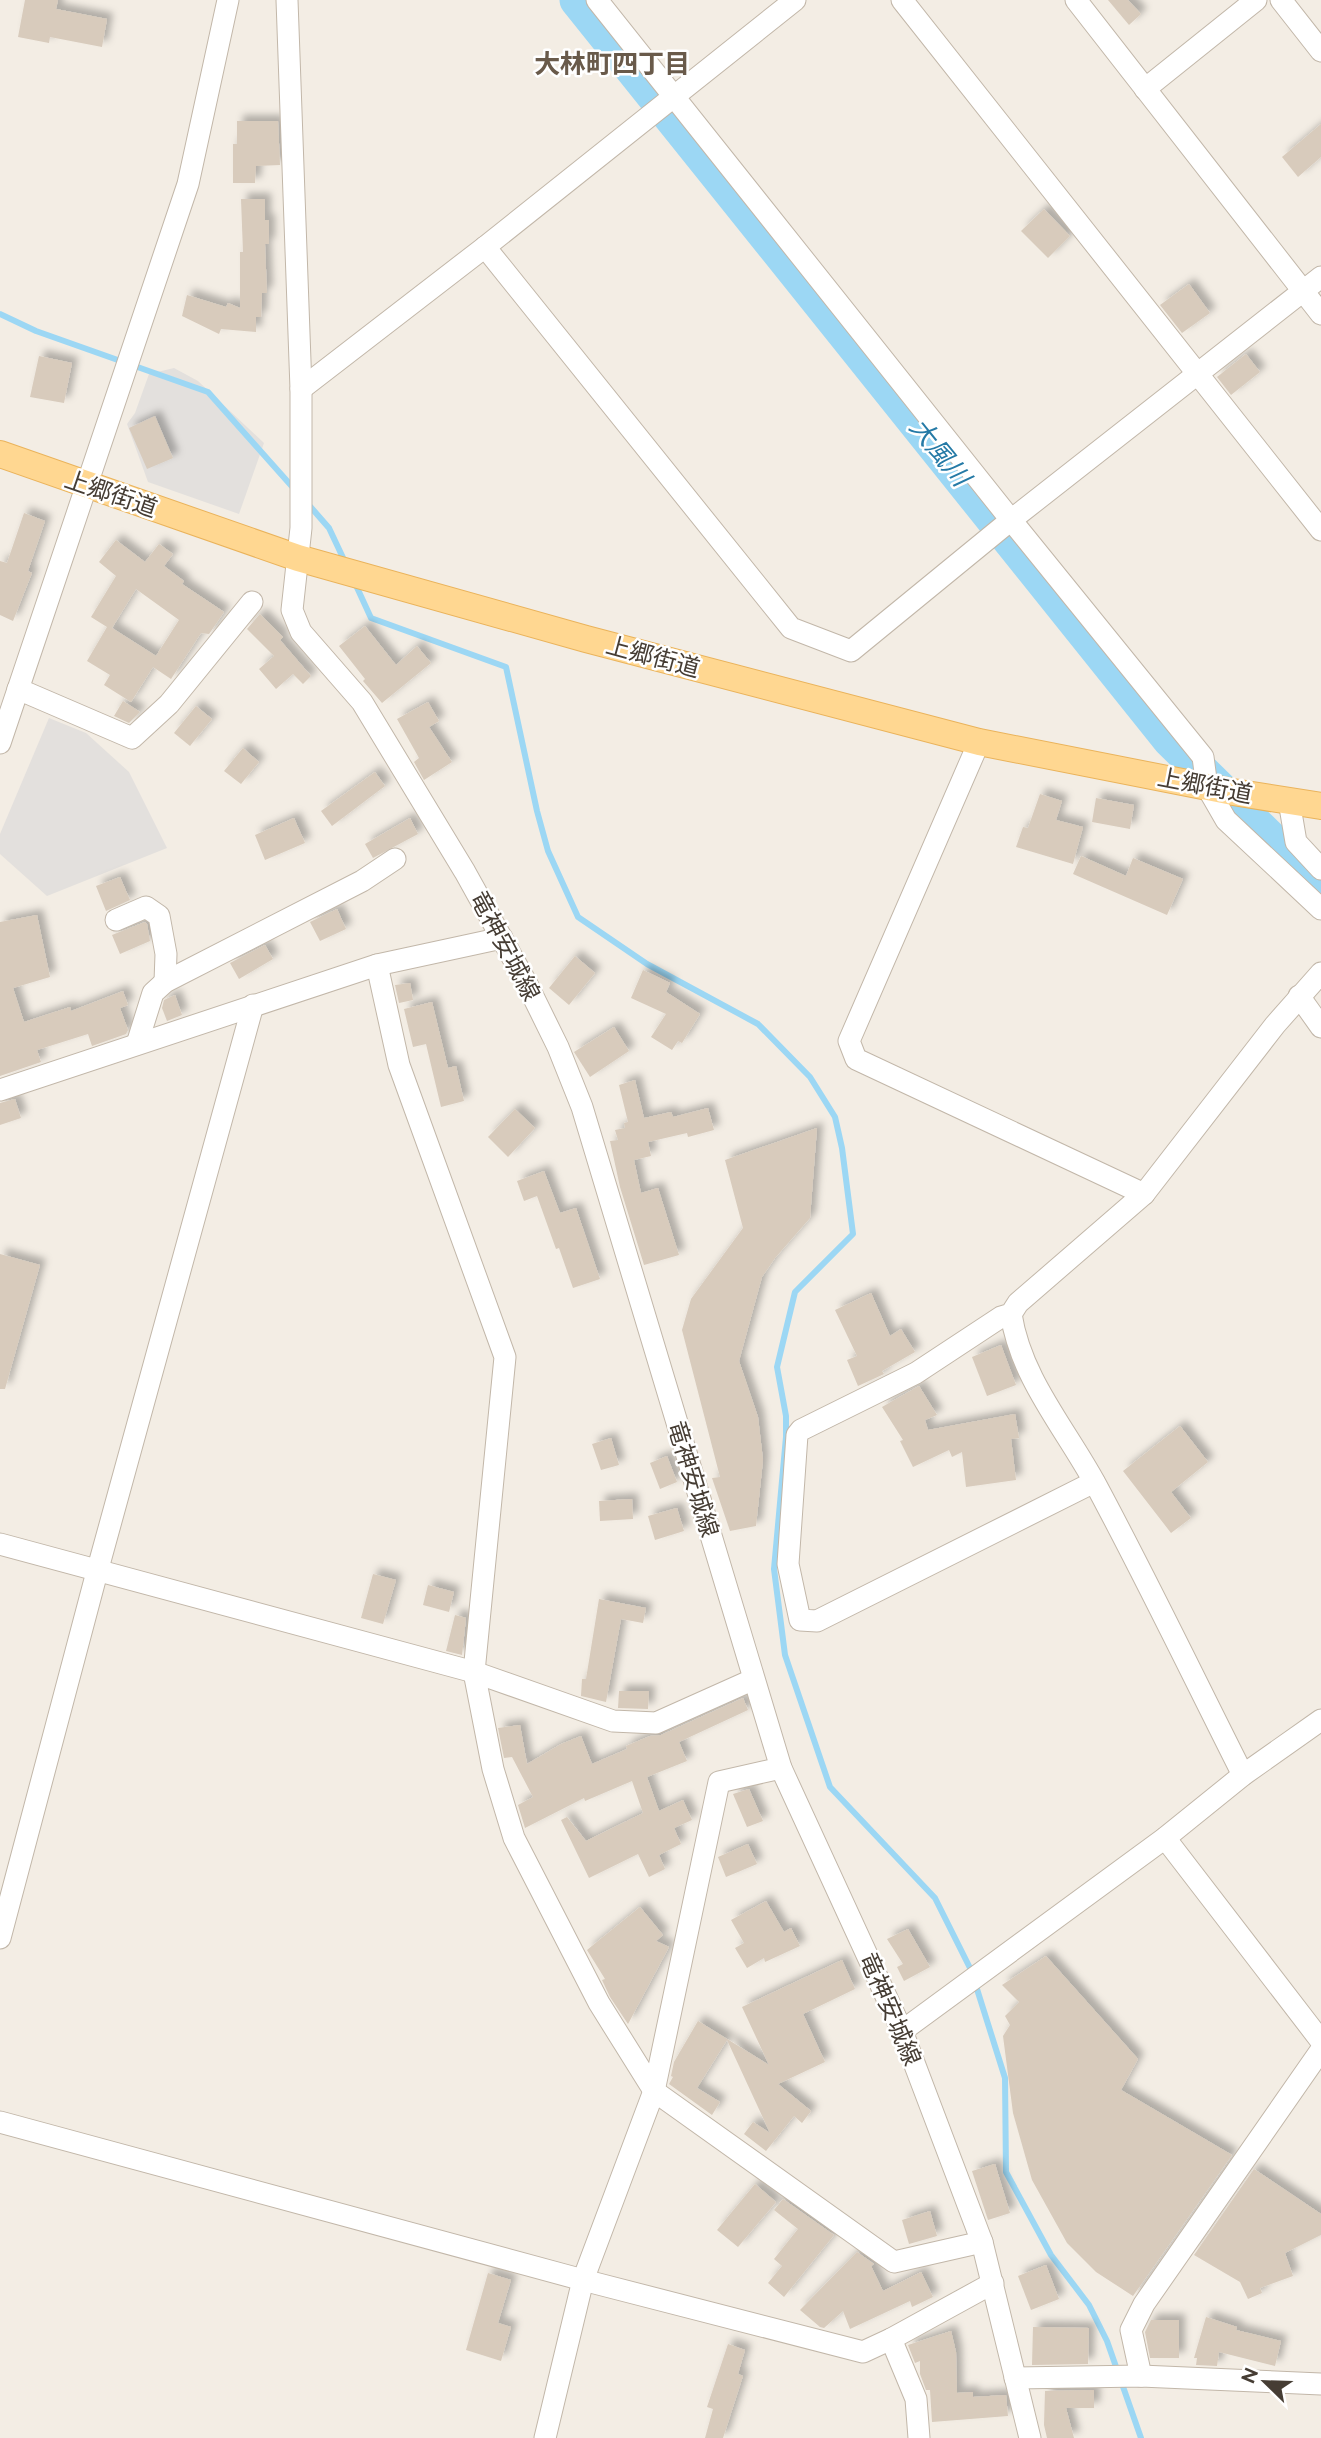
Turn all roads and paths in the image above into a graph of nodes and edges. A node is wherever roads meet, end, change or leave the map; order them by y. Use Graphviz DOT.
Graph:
graph roads {
  1 [pos="228,0"];
  2 [pos="287,0"];
  3 [pos="597,0"];
  4 [pos="795,0"];
  5 [pos="902,0"];
  6 [pos="1076,0"];
  7 [pos="1256,0"];
  8 [pos="1280,0"];
  9 [pos="1321,51"];
  10 [pos="1145,89"];
  11 [pos="675,96"];
  12 [pos="485,247"];
  13 [pos="1321,277"];
  14 [pos="1304,292"];
  15 [pos="1321,314"];
  16 [pos="1198,375"];
  17 [pos="301,389"];
  18 [pos="0,454"];
  19 [pos="85,485"];
  20 [pos="1011,520"];
  21 [pos="1321,530"];
  22 [pos="298,558"];
  23 [pos="252,602"];
  24 [pos="18,689"];
  25 [pos="979,742"];
  26 [pos="0,743"];
  27 [pos="1207,787"];
  28 [pos="1289,801"];
  29 [pos="1321,806"];
  30 [pos="395,859"];
  31 [pos="1321,869"];
  32 [pos="1321,909"];
  33 [pos="116,919"];
  34 [pos="502,938"];
  35 [pos="377,965"];
  36 [pos="1321,973"];
  37 [pos="166,982"];
  38 [pos="1299,996"];
  39 [pos="253,1005"];
  40 [pos="1321,1027"];
  41 [pos="136,1044"];
  42 [pos="0,1090"];
  43 [pos="1144,1194"];
  44 [pos="1011,1314"];
  45 [pos="1094,1482"];
  46 [pos="0,1544"];
  47 [pos="97,1572"];
  48 [pos="474,1672"];
  49 [pos="752,1680"];
  50 [pos="1321,1720"];
  51 [pos="780,1768"];
  52 [pos="1243,1775"];
  53 [pos="1165,1838"];
  54 [pos="0,1938"];
  55 [pos="902,2031"];
  56 [pos="1321,2041"];
  57 [pos="1321,2050"];
  58 [pos="654,2091"];
  59 [pos="0,2122"];
  60 [pos="982,2242"];
  61 [pos="583,2280"];
  62 [pos="993,2283"];
  63 [pos="891,2339"];
  64 [pos="1141,2376"];
  65 [pos="1015,2378"];
  66 [pos="1321,2384"];
  67 [pos="545,2438"];
  68 [pos="919,2438"];
  69 [pos="1030,2438"];
  1 -- 19 [label="street"];
  2 -- 17 [label="street, 竜神安城線"];
  3 -- 11 [label="street"];
  4 -- 11 [label="street"];
  5 -- 16 [label="street"];
  6 -- 10 [label="street"];
  7 -- 10 [label="street"];
  8 -- 9 [label="street"];
  10 -- 14 [label="street"];
  11 -- 12 [label="street"];
  11 -- 20 [label="street"];
  12 -- 17 [label="street"];
  12 -- 20 [label="street"];
  13 -- 14 [label="street"];
  14 -- 15 [label="street"];
  14 -- 16 [label="street"];
  16 -- 20 [label="street"];
  16 -- 21 [label="street"];
  17 -- 22 [label="street, 竜神安城線"];
  18 -- 19 [label="main road, 上郷街道"];
  19 -- 22 [label="main road, 上郷街道"];
  19 -- 24 [label="street"];
  20 -- 27 [label="street"];
  22 -- 25 [label="main road, 上郷街道"];
  22 -- 34 [label="street, 竜神安城線"];
  23 -- 24 [label="street"];
  24 -- 26 [label="street"];
  25 -- 27 [label="main road, 上郷街道"];
  25 -- 43 [label="street"];
  27 -- 28 [label="main road, 上郷街道"];
  27 -- 32 [label="street"];
  28 -- 29 [label="main road, 上郷街道"];
  28 -- 31 [label="street"];
  30 -- 37 [label="street"];
  33 -- 37 [label="street"];
  34 -- 35 [label="street"];
  34 -- 49 [label="street, 竜神安城線"];
  35 -- 39 [label="street"];
  35 -- 48 [label="street"];
  36 -- 38 [label="street"];
  37 -- 41 [label="street"];
  38 -- 40 [label="street"];
  38 -- 43 [label="street"];
  39 -- 41 [label="street"];
  39 -- 47 [label="street"];
  41 -- 42 [label="street"];
  43 -- 44 [label="street"];
  44 -- 45 [label="street"];
  44 -- 45 [label="street"];
  45 -- 52 [label="street"];
  46 -- 47 [label="street"];
  47 -- 48 [label="street"];
  47 -- 54 [label="street"];
  48 -- 49 [label="street"];
  48 -- 58 [label="street"];
  49 -- 51 [label="street, 竜神安城線"];
  50 -- 52 [label="street"];
  51 -- 55 [label="street, 竜神安城線"];
  51 -- 58 [label="street"];
  52 -- 53 [label="street"];
  53 -- 55 [label="street"];
  53 -- 56 [label="street"];
  55 -- 60 [label="street, 竜神安城線"];
  57 -- 64 [label="street"];
  58 -- 60 [label="street"];
  58 -- 61 [label="street"];
  59 -- 61 [label="street"];
  60 -- 62 [label="street, 竜神安城線"];
  61 -- 63 [label="street"];
  61 -- 67 [label="street"];
  62 -- 63 [label="street"];
  62 -- 65 [label="street, 竜神安城線"];
  63 -- 68 [label="street"];
  64 -- 65 [label="street"];
  64 -- 66 [label="street"];
  65 -- 69 [label="street, 竜神安城線"];
}
